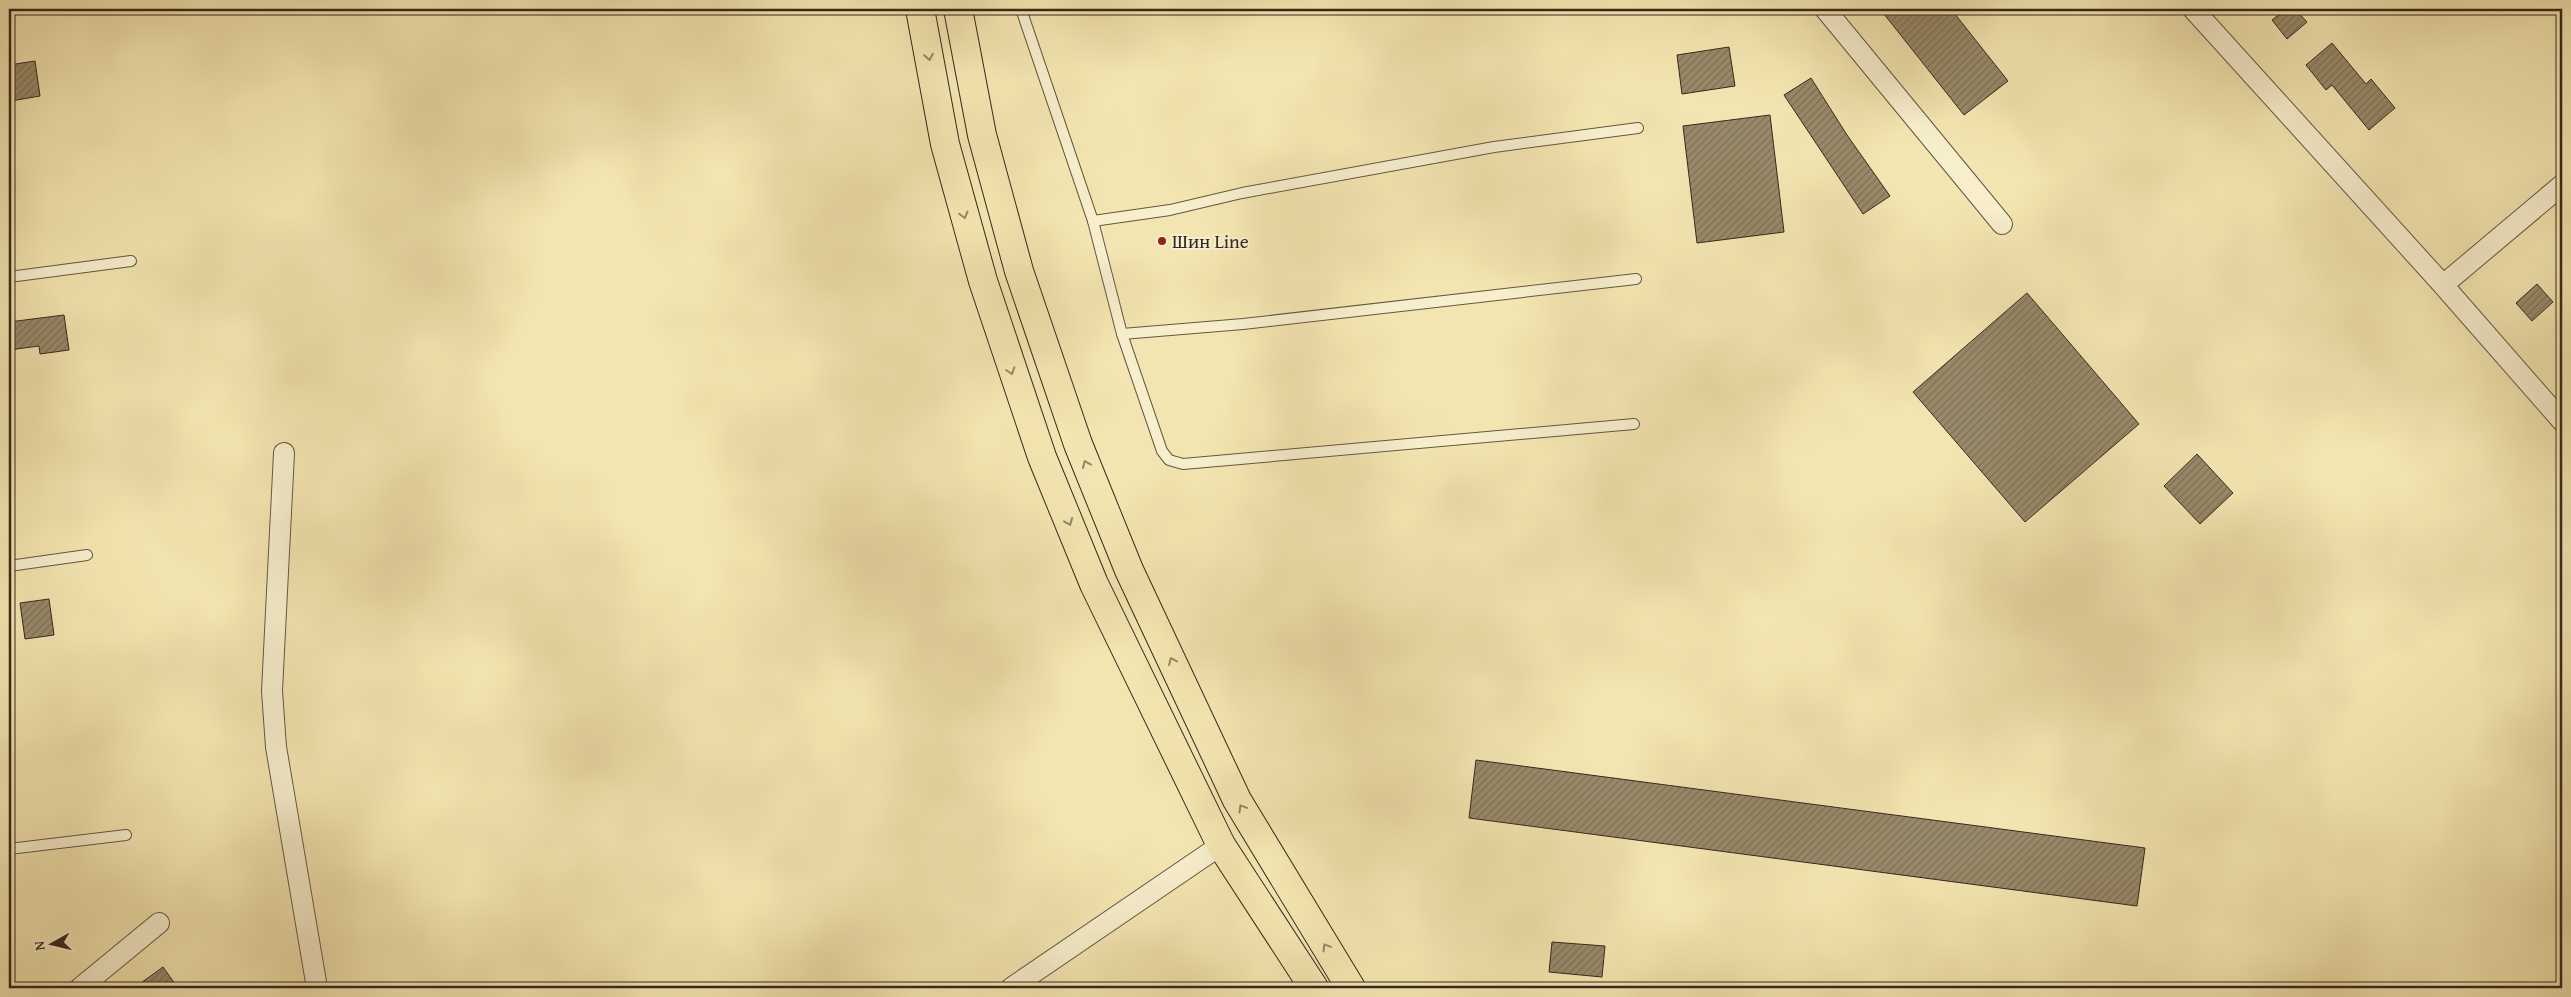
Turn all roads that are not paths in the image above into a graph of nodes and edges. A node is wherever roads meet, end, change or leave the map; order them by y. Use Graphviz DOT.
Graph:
graph roads {
  1 [pos="920,9"];
  2 [pos="958,9"];
  3 [pos="1021,9"];
  4 [pos="1825,9"];
  5 [pos="2193,9"];
  6 [pos="1638,128"];
  7 [pos="2562,185"];
  8 [pos="1093,221"];
  9 [pos="2002,224"];
  10 [pos="131,261"];
  11 [pos="9,277"];
  12 [pos="1636,279"];
  13 [pos="2444,285"];
  14 [pos="1122,334"];
  15 [pos="2562,421"];
  16 [pos="1634,424"];
  17 [pos="284,453"];
  18 [pos="87,555"];
  19 [pos="9,566"];
  20 [pos="126,834"];
  21 [pos="1221,845"];
  22 [pos="9,850"];
  23 [pos="159,923"];
  24 [pos="80,988"];
  25 [pos="317,988"];
  26 [pos="1011,988"];
  27 [pos="1314,988"];
  28 [pos="1351,988"];
  1 -- 21 [label="highway, one-way"];
  28 -- 2 [label="highway, one-way"];
  3 -- 8 [label="lane"];
  4 -- 9 [label="street"];
  5 -- 13 [label="street"];
  6 -- 8 [label="lane"];
  7 -- 13 [label="street"];
  8 -- 14 [label="lane"];
  10 -- 11 [label="lane"];
  12 -- 14 [label="lane"];
  13 -- 15 [label="street"];
  14 -- 16 [label="lane"];
  17 -- 25 [label="street"];
  18 -- 19 [label="lane"];
  20 -- 22 [label="lane"];
  21 -- 26 [label="street"];
  21 -- 27 [label="highway"];
  23 -- 24 [label="street"];
}
